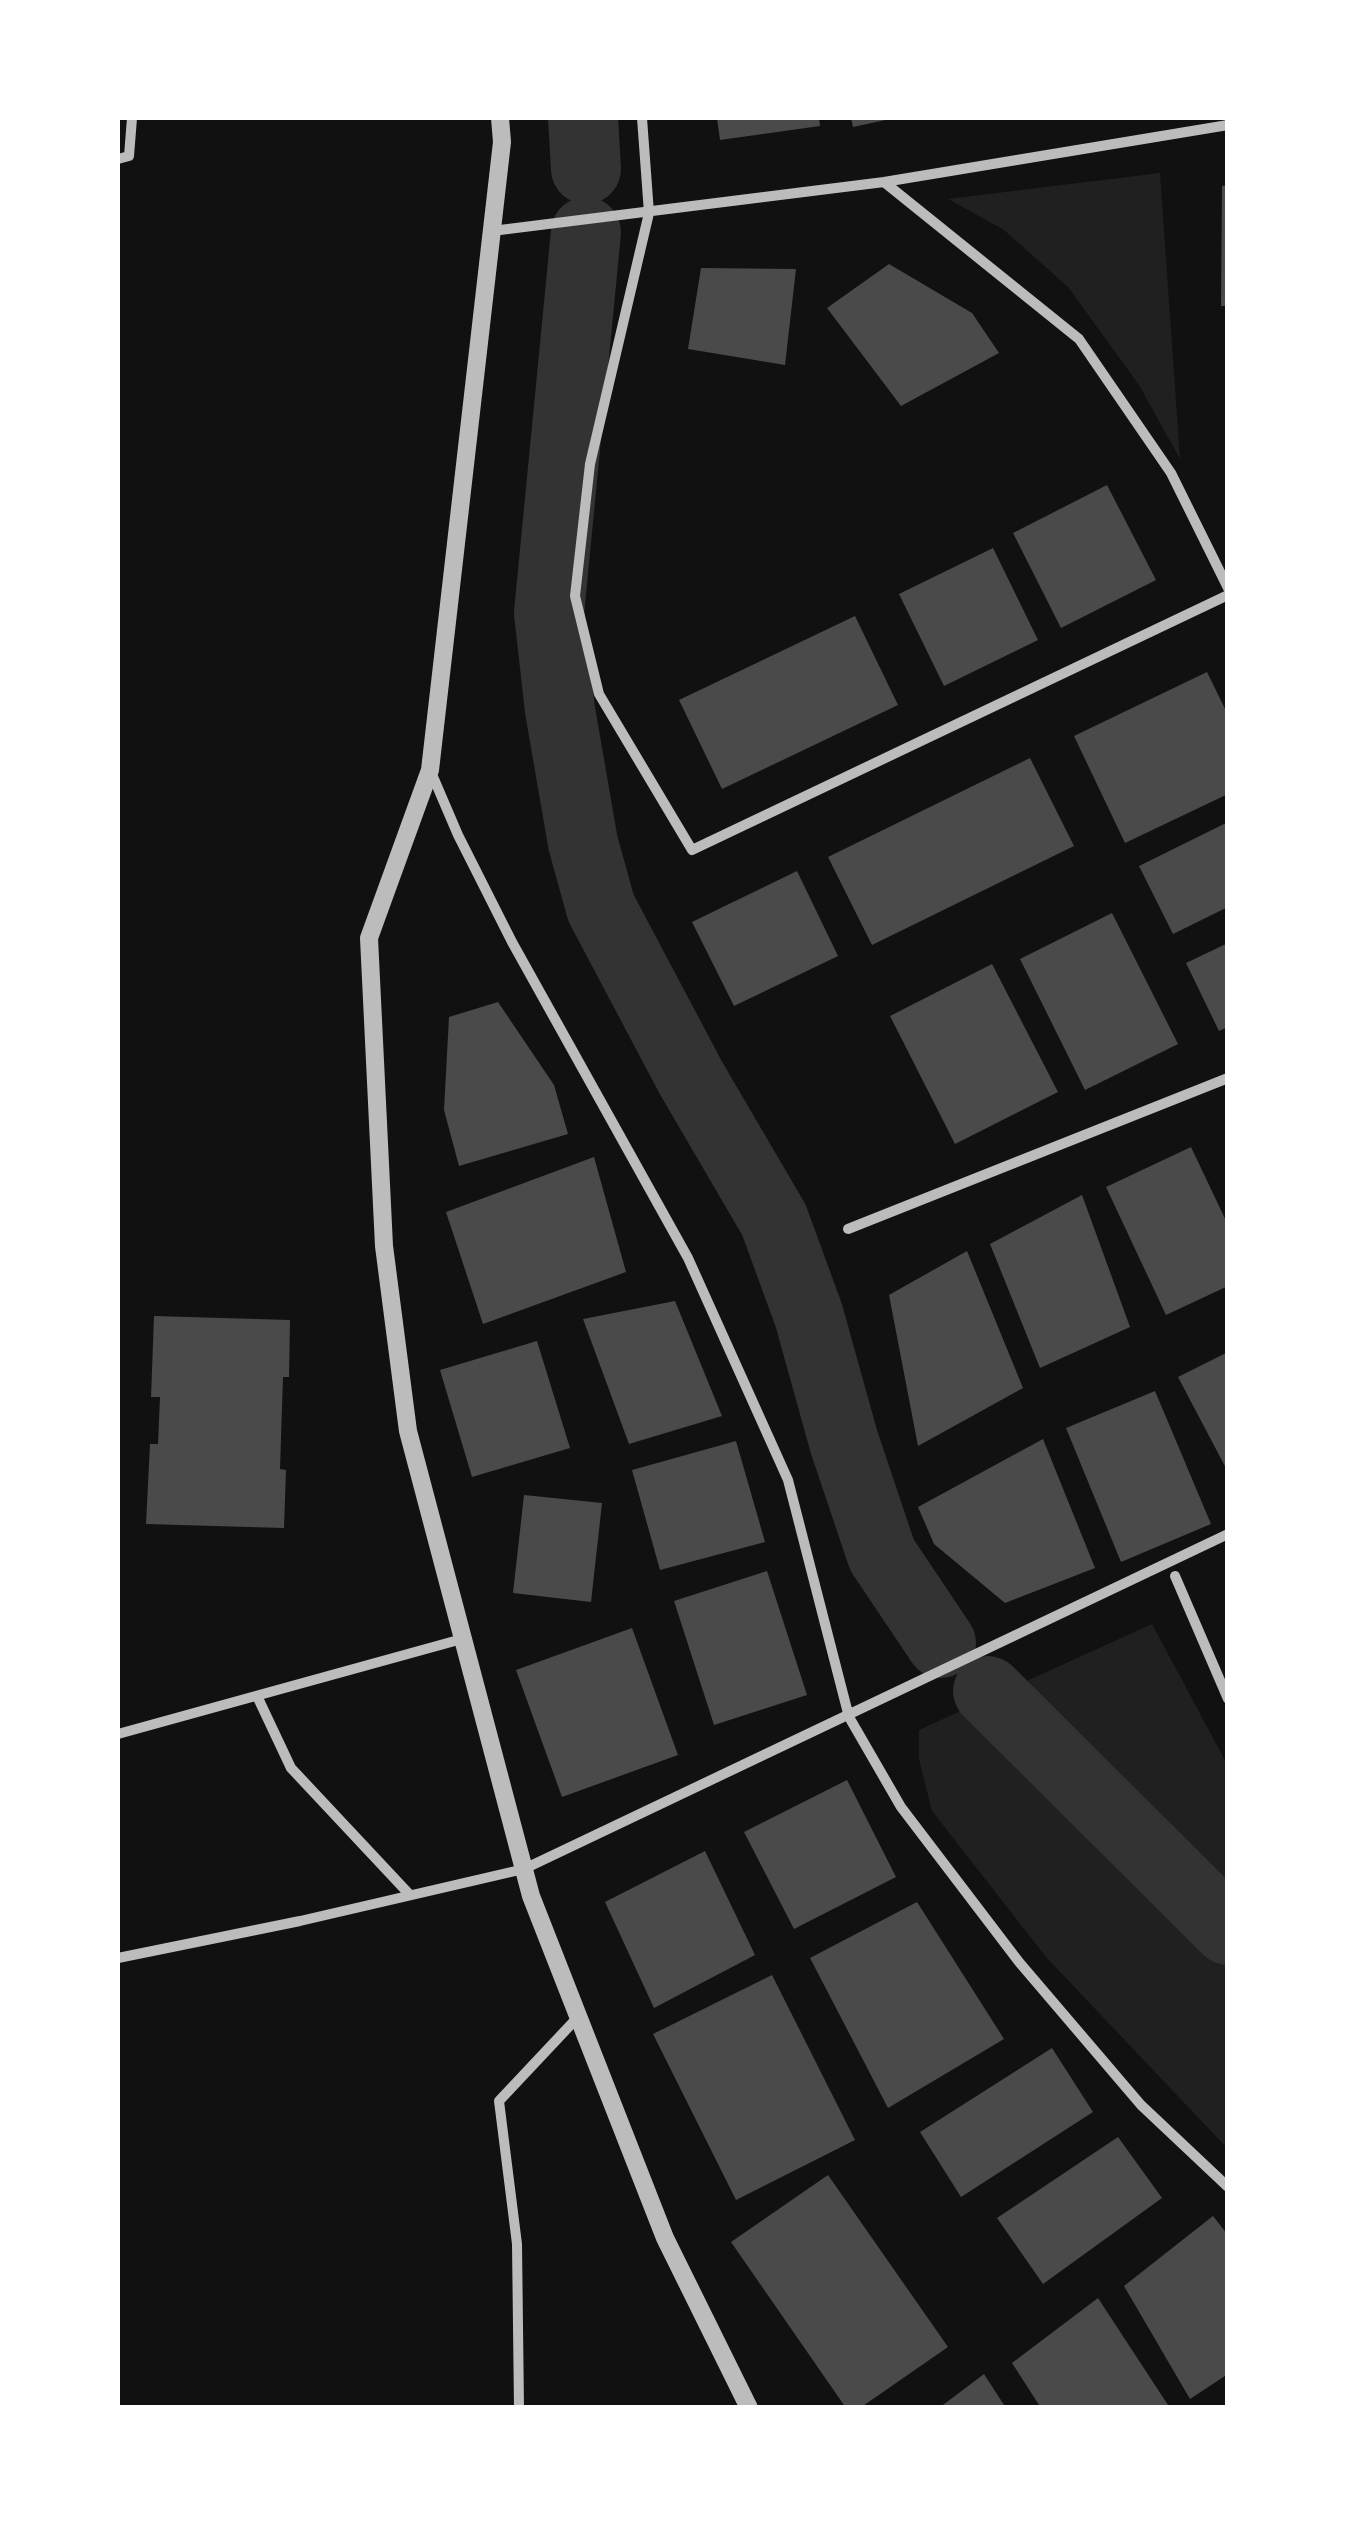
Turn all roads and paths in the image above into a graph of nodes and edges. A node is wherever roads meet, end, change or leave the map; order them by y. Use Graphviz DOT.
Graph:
graph roads {
  1 [pos="132,118"];
  2 [pos="500,118"];
  3 [pos="642,118"];
  4 [pos="1228,124"];
  5 [pos="118,159"];
  6 [pos="884,182"];
  7 [pos="649,212"];
  8 [pos="492,231"];
  9 [pos="1228,592"];
  10 [pos="430,770"];
  11 [pos="1228,1078"];
  12 [pos="848,1230"];
  13 [pos="1228,1534"];
  14 [pos="1176,1576"];
  15 [pos="462,1640"];
  16 [pos="257,1696"];
  17 [pos="1228,1699"];
  18 [pos="849,1717"];
  19 [pos="118,1734"];
  20 [pos="524,1869"];
  21 [pos="410,1895"];
  22 [pos="118,1958"];
  23 [pos="578,2016"];
  24 [pos="1228,2187"];
  25 [pos="519,2408"];
  26 [pos="749,2408"];
  1 -- 5 [label="street"];
  2 -- 8 [label="street"];
  3 -- 7 [label="street"];
  4 -- 6 [label="street"];
  6 -- 7 [label="street"];
  6 -- 9 [label="street"];
  7 -- 8 [label="street"];
  7 -- 9 [label="street"];
  8 -- 10 [label="street"];
  10 -- 15 [label="street"];
  10 -- 18 [label="street"];
  11 -- 12 [label="street"];
  13 -- 18 [label="street"];
  14 -- 17 [label="street"];
  15 -- 16 [label="street"];
  15 -- 20 [label="street"];
  16 -- 19 [label="street"];
  16 -- 21 [label="street"];
  18 -- 20 [label="street"];
  18 -- 24 [label="street"];
  20 -- 21 [label="street"];
  20 -- 23 [label="street"];
  21 -- 22 [label="street"];
  23 -- 25 [label="street"];
  23 -- 26 [label="street"];
}
